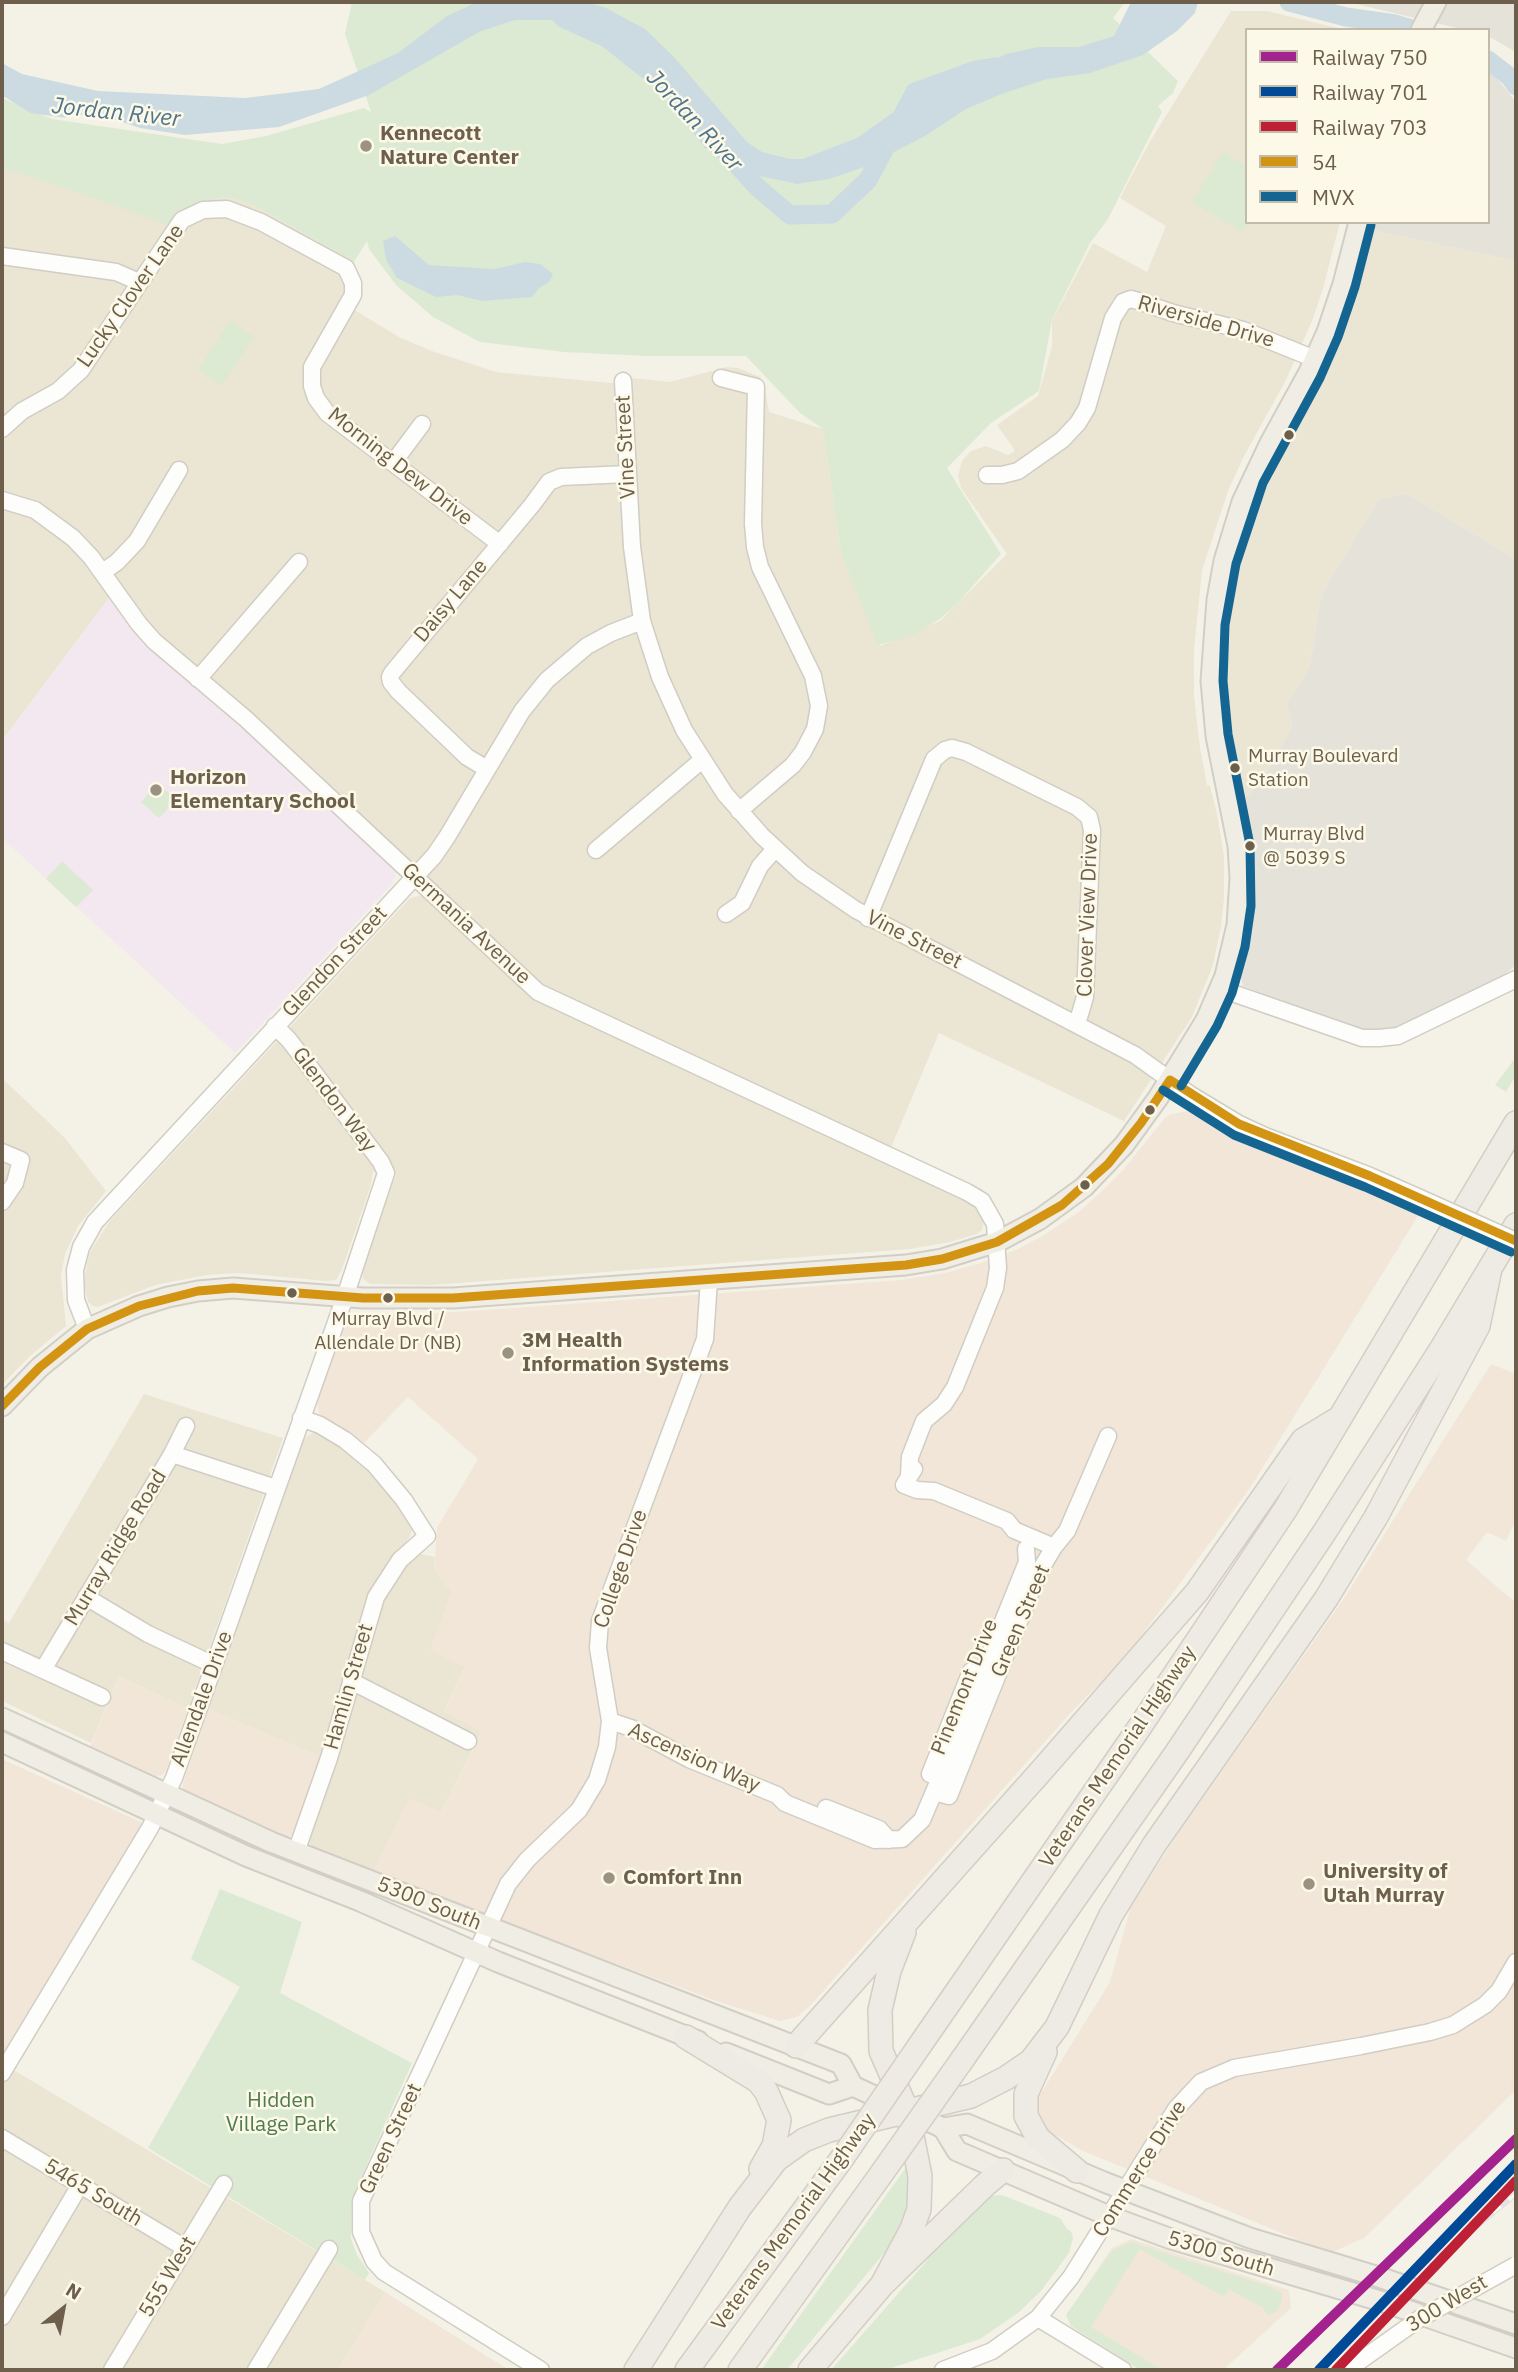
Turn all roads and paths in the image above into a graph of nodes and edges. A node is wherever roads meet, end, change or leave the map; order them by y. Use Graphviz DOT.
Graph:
graph roads {
  1 [pos="1433,6"];
  2 [pos="1422,28"];
  3 [pos="1358,224"];
  4 [pos="2,256"];
  5 [pos="346,268"];
  6 [pos="139,282"];
  7 [pos="1315,359"];
  8 [pos="721,378"];
  9 [pos="623,382"];
  10 [pos="422,424"];
  11 [pos="2,429"];
  12 [pos="393,463"];
  13 [pos="179,470"];
  14 [pos="628,474"];
  15 [pos="987,475"];
  16 [pos="2,500"];
  17 [pos="500,544"];
  18 [pos="299,562"];
  19 [pos="103,572"];
  20 [pos="642,621"];
  21 [pos="198,679"];
  22 [pos="702,760"];
  23 [pos="487,769"];
  24 [pos="739,811"];
  25 [pos="775,849"];
  26 [pos="596,850"];
  27 [pos="415,877"];
  28 [pos="726,914"];
  29 [pos="868,918"];
  30 [pos="1516,979"];
  31 [pos="1221,989"];
  32 [pos="1077,1024"];
  33 [pos="275,1027"];
  34 [pos="1170,1080"];
  35 [pos="1516,1123"];
  36 [pos="2,1152"];
  37 [pos="2,1202"];
  38 [pos="1516,1225"];
  39 [pos="1516,1241"];
  40 [pos="997,1242"];
  41 [pos="1490,1269"];
  42 [pos="709,1280"];
  43 [pos="345,1297"];
  44 [pos="87,1329"];
  45 [pos="2,1406"];
  46 [pos="1341,1416"];
  47 [pos="301,1418"];
  48 [pos="186,1426"];
  49 [pos="1108,1436"];
  50 [pos="172,1454"];
  51 [pos="276,1488"];
  52 [pos="1029,1543"];
  53 [pos="1054,1547"];
  54 [pos="86,1597"];
  55 [pos="2,1651"];
  56 [pos="214,1665"];
  57 [pos="44,1668"];
  58 [pos="351,1681"];
  59 [pos="102,1698"];
  60 [pos="2,1718"];
  61 [pos="610,1721"];
  62 [pos="468,1741"];
  63 [pos="2,1742"];
  64 [pos="934,1792"];
  65 [pos="166,1795"];
  66 [pos="157,1815"];
  67 [pos="912,1829"];
  68 [pos="296,1852"];
  69 [pos="909,1919"];
  70 [pos="488,1928"];
  71 [pos="477,1953"];
  72 [pos="1516,1962"];
  73 [pos="1057,2026"];
  74 [pos="686,2037"];
  75 [pos="796,2046"];
  76 [pos="2,2073"];
  77 [pos="853,2086"];
  78 [pos="907,2111"];
  79 [pos="943,2128"];
  80 [pos="2,2138"];
  81 [pos="1003,2170"];
  82 [pos="1077,2171"];
  83 [pos="224,2184"];
  84 [pos="80,2185"];
  85 [pos="1126,2190"];
  86 [pos="740,2207"];
  87 [pos="1110,2216"];
  88 [pos="185,2248"];
  89 [pos="329,2249"];
  90 [pos="1516,2265"];
  91 [pos="882,2285"];
  92 [pos="2,2317"];
  93 [pos="1038,2318"];
  94 [pos="1516,2324"];
  95 [pos="1516,2348"];
  96 [pos="112,2370"];
  97 [pos="256,2370"];
  98 [pos="541,2370"];
  99 [pos="636,2370"];
  100 [pos="687,2370"];
  101 [pos="740,2370"];
  102 [pos="810,2370"];
  103 [pos="943,2370"];
  104 [pos="1124,2370"];
  105 [pos="1347,2370"];
  1 -- 2 [label="main road"];
  3 -- 7 [label="main road"];
  4 -- 6 [label="street"];
  5 -- 6 [label="street, Lucky Clover Lane"];
  5 -- 12 [label="street, Morning Dew Drive"];
  6 -- 11 [label="street, Lucky Clover Lane"];
  7 -- 15 [label="street, Riverside Drive"];
  7 -- 31 [label="main road"];
  8 -- 24 [label="street"];
  9 -- 14 [label="street, Vine Street"];
  10 -- 12 [label="street"];
  12 -- 17 [label="street, Morning Dew Drive"];
  13 -- 19 [label="street"];
  14 -- 17 [label="street, Daisy Lane"];
  14 -- 20 [label="street, Vine Street"];
  16 -- 19 [label="street, Germania Avenue"];
  17 -- 23 [label="street, Daisy Lane"];
  18 -- 21 [label="street"];
  19 -- 21 [label="street, Germania Avenue"];
  20 -- 22 [label="street, Vine Street"];
  20 -- 23 [label="street, Glendon Street"];
  21 -- 27 [label="street, Germania Avenue"];
  22 -- 24 [label="street, Vine Street"];
  22 -- 26 [label="street"];
  23 -- 27 [label="street, Glendon Street"];
  24 -- 25 [label="street, Vine Street"];
  25 -- 28 [label="street"];
  25 -- 29 [label="street, Vine Street"];
  27 -- 33 [label="street, Glendon Street"];
  27 -- 40 [label="street, Germania Avenue"];
  29 -- 32 [label="street, Vine Street"];
  29 -- 32 [label="street, Clover View Drive"];
  30 -- 31 [label="street"];
  31 -- 34 [label="main road"];
  32 -- 34 [label="street, Vine Street"];
  33 -- 43 [label="street, Glendon Way"];
  33 -- 44 [label="street, Glendon Street"];
  34 -- 39 [label="street, Vine Street, bridge"];
  34 -- 40 [label="main road"];
  35 -- 46 [label="highway, Veterans Memorial Highway"];
  36 -- 37 [label="street"];
  38 -- 41 [label="highway, Veterans Memorial Highway"];
  40 -- 42 [label="main road"];
  40 -- 52 [label="street, Germania Avenue"];
  41 -- 73 [label="highway"];
  41 -- 101 [label="highway, Veterans Memorial Highway, bridge"];
  42 -- 43 [label="main road"];
  42 -- 61 [label="street, College Drive"];
  43 -- 44 [label="main road"];
  43 -- 47 [label="street, Allendale Drive"];
  44 -- 45 [label="main road"];
  46 -- 69 [label="highway"];
  46 -- 100 [label="highway, Veterans Memorial Highway, bridge"];
  47 -- 51 [label="street, Allendale Drive"];
  47 -- 58 [label="street, Hamlin Street"];
  48 -- 50 [label="street, Murray Ridge Road"];
  49 -- 53 [label="street, Green Street"];
  50 -- 51 [label="street"];
  50 -- 54 [label="street, Murray Ridge Road"];
  51 -- 56 [label="street, Allendale Drive"];
  52 -- 53 [label="street"];
  52 -- 64 [label="street, Pinemont Drive"];
  52 -- 67 [label="street, Pinemont Drive"];
  53 -- 64 [label="street, Green Street"];
  54 -- 56 [label="street"];
  54 -- 57 [label="street, Murray Ridge Road"];
  55 -- 57 [label="street"];
  56 -- 65 [label="street, Allendale Drive"];
  57 -- 59 [label="street"];
  58 -- 62 [label="street"];
  58 -- 68 [label="street, Hamlin Street"];
  60 -- 65 [label="main road, 5300 South"];
  61 -- 67 [label="street, Ascension Way"];
  61 -- 70 [label="street, College Drive"];
  63 -- 66 [label="main road, 5300 South"];
  64 -- 67 [label="street, Pinemont Drive"];
  65 -- 66 [label="street, Allendale Drive"];
  65 -- 68 [label="main road, 5300 South"];
  66 -- 71 [label="main road, 5300 South"];
  66 -- 76 [label="street, Allendale Drive"];
  68 -- 70 [label="main road, 5300 South"];
  69 -- 75 [label="highway"];
  69 -- 78 [label="highway"];
  70 -- 71 [label="street, College Drive"];
  70 -- 75 [label="main road, 5300 South"];
  71 -- 74 [label="main road, 5300 South"];
  71 -- 98 [label="street, Green Street"];
  72 -- 85 [label="street, Commerce Drive"];
  73 -- 78 [label="highway"];
  73 -- 82 [label="highway"];
  74 -- 77 [label="main road, 5300 South"];
  74 -- 86 [label="highway"];
  75 -- 77 [label="main road, 5300 South"];
  77 -- 78 [label="main road, 5300 South"];
  78 -- 79 [label="main road, 5300 South"];
  78 -- 86 [label="highway"];
  78 -- 91 [label="highway"];
  79 -- 81 [label="main road, 5300 South"];
  79 -- 82 [label="main road, 5300 South"];
  80 -- 84 [label="street, 5465 South"];
  81 -- 87 [label="main road, 5300 South"];
  81 -- 91 [label="highway"];
  82 -- 85 [label="main road, 5300 South"];
  83 -- 88 [label="street, 555 West"];
  84 -- 88 [label="street, 5465 South"];
  84 -- 92 [label="street"];
  85 -- 87 [label="street, Commerce Drive"];
  85 -- 94 [label="main road, 5300 South"];
  86 -- 99 [label="highway"];
  87 -- 93 [label="street, Commerce Drive"];
  87 -- 95 [label="main road, 5300 South"];
  88 -- 96 [label="street, 555 West"];
  89 -- 97 [label="street"];
  90 -- 105 [label="street, 300 West, bridge"];
  91 -- 102 [label="highway"];
  93 -- 103 [label="street, Commerce Drive"];
  93 -- 104 [label="street"];
}
